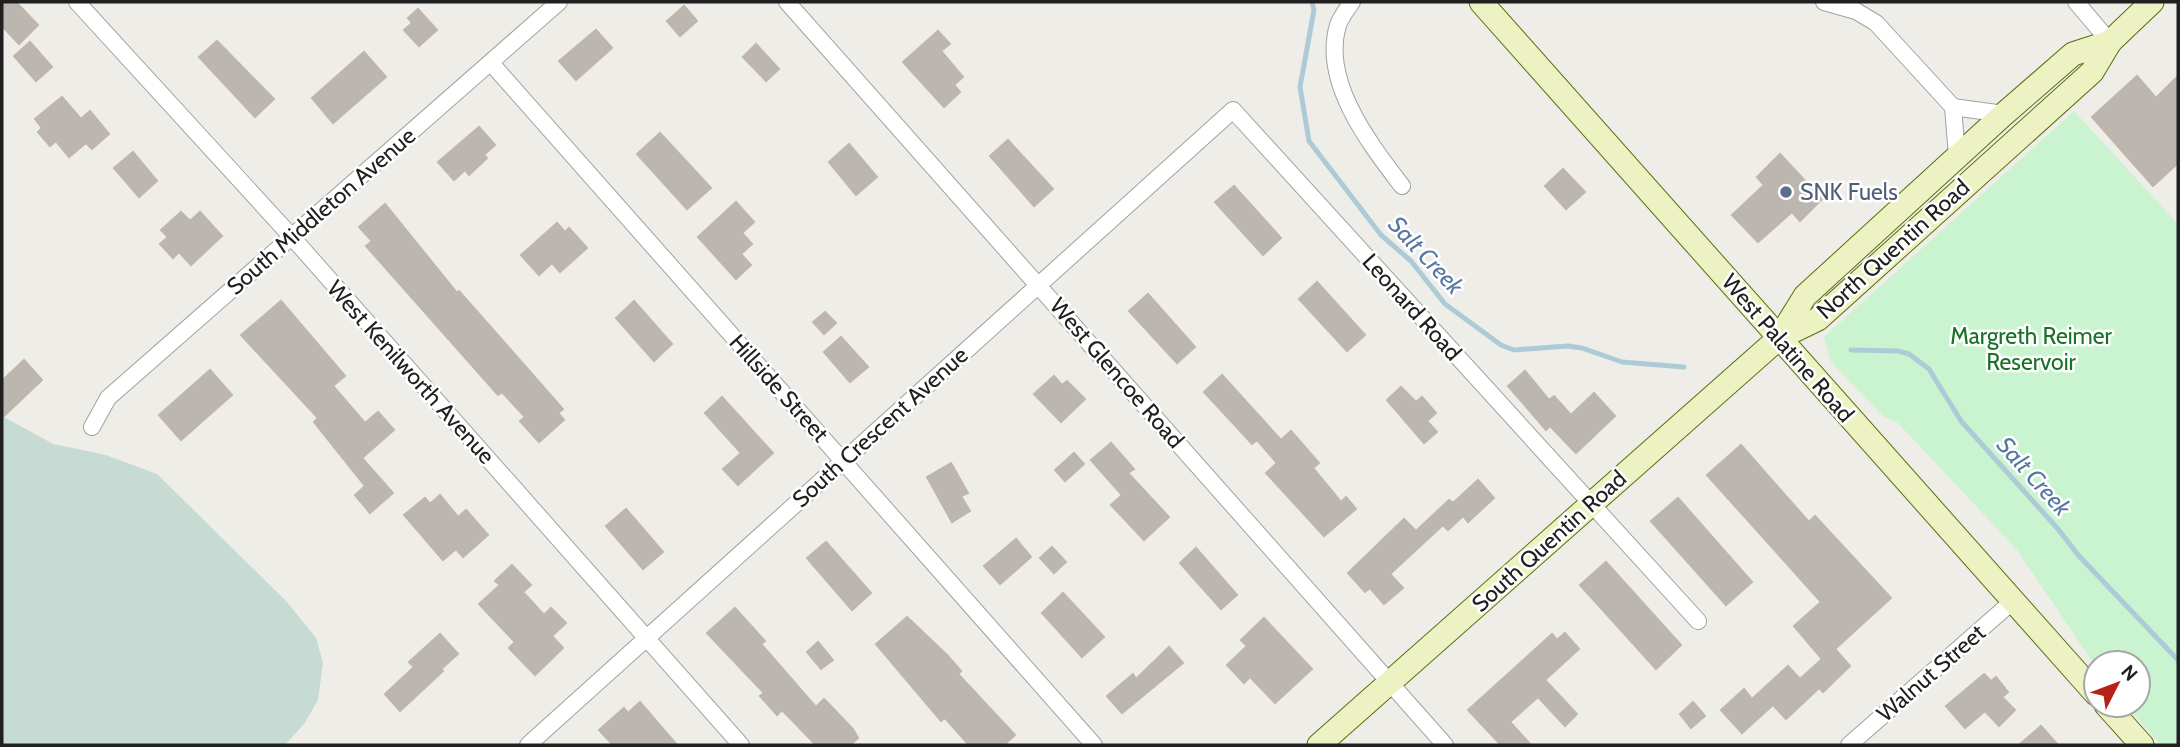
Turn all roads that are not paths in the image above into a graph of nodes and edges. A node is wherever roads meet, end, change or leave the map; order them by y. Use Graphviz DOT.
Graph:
graph roads {
  1 [pos="77,2"];
  2 [pos="559,2"];
  3 [pos="787,2"];
  4 [pos="1352,2"];
  5 [pos="1481,2"];
  6 [pos="1824,2"];
  7 [pos="2076,2"];
  8 [pos="2152,2"];
  9 [pos="2110,42"];
  10 [pos="491,63"];
  11 [pos="1953,107"];
  12 [pos="1233,110"];
  13 [pos="2004,114"];
  14 [pos="1957,156"];
  15 [pos="1402,186"];
  16 [pos="291,236"];
  17 [pos="1038,284"];
  18 [pos="1779,338"];
  19 [pos="92,427"];
  20 [pos="844,461"];
  21 [pos="1591,504"];
  22 [pos="2012,601"];
  23 [pos="1698,621"];
  24 [pos="647,639"];
  25 [pos="2082,678"];
  26 [pos="1390,683"];
  27 [pos="2119,719"];
  28 [pos="528,745"];
  29 [pos="741,745"];
  30 [pos="1094,745"];
  31 [pos="1319,745"];
  32 [pos="1445,745"];
  33 [pos="1849,745"];
  34 [pos="2142,745"];
  1 -- 16 [label="street, West Kenilworth Avenue"];
  2 -- 10 [label="street, South Middleton Avenue"];
  3 -- 17 [label="street, West Glencoe Road"];
  4 -- 15 [label="street"];
  5 -- 18 [label="main road, West Palatine Road"];
  6 -- 11 [label="street"];
  7 -- 9 [label="street"];
  8 -- 9 [label="main road, North Quentin Road"];
  9 -- 13 [label="main road, North Quentin Road"];
  9 -- 18 [label="main road, North Quentin Road"];
  10 -- 16 [label="street, South Middleton Avenue"];
  10 -- 20 [label="street, Hillside Street"];
  11 -- 13 [label="street"];
  11 -- 14 [label="street"];
  12 -- 17 [label="street, South Crescent Avenue"];
  12 -- 21 [label="street, Leonard Road"];
  13 -- 14 [label="main road, North Quentin Road"];
  14 -- 18 [label="main road, North Quentin Road"];
  16 -- 19 [label="street, South Middleton Avenue"];
  16 -- 24 [label="street, West Kenilworth Avenue"];
  17 -- 20 [label="street, South Crescent Avenue"];
  17 -- 26 [label="street, West Glencoe Road"];
  18 -- 21 [label="main road, South Quentin Road"];
  18 -- 22 [label="main road, West Palatine Road"];
  20 -- 24 [label="street, South Crescent Avenue"];
  20 -- 30 [label="street, Hillside Street"];
  21 -- 23 [label="street, Leonard Road"];
  21 -- 26 [label="main road, South Quentin Road"];
  22 -- 25 [label="main road, West Palatine Road"];
  22 -- 33 [label="street, Walnut Street"];
  24 -- 28 [label="street, South Crescent Avenue"];
  24 -- 29 [label="street, West Kenilworth Avenue"];
  26 -- 31 [label="main road, South Quentin Road"];
  26 -- 32 [label="street, West Glencoe Road"];
  27 -- 34 [label="main road"];
}
